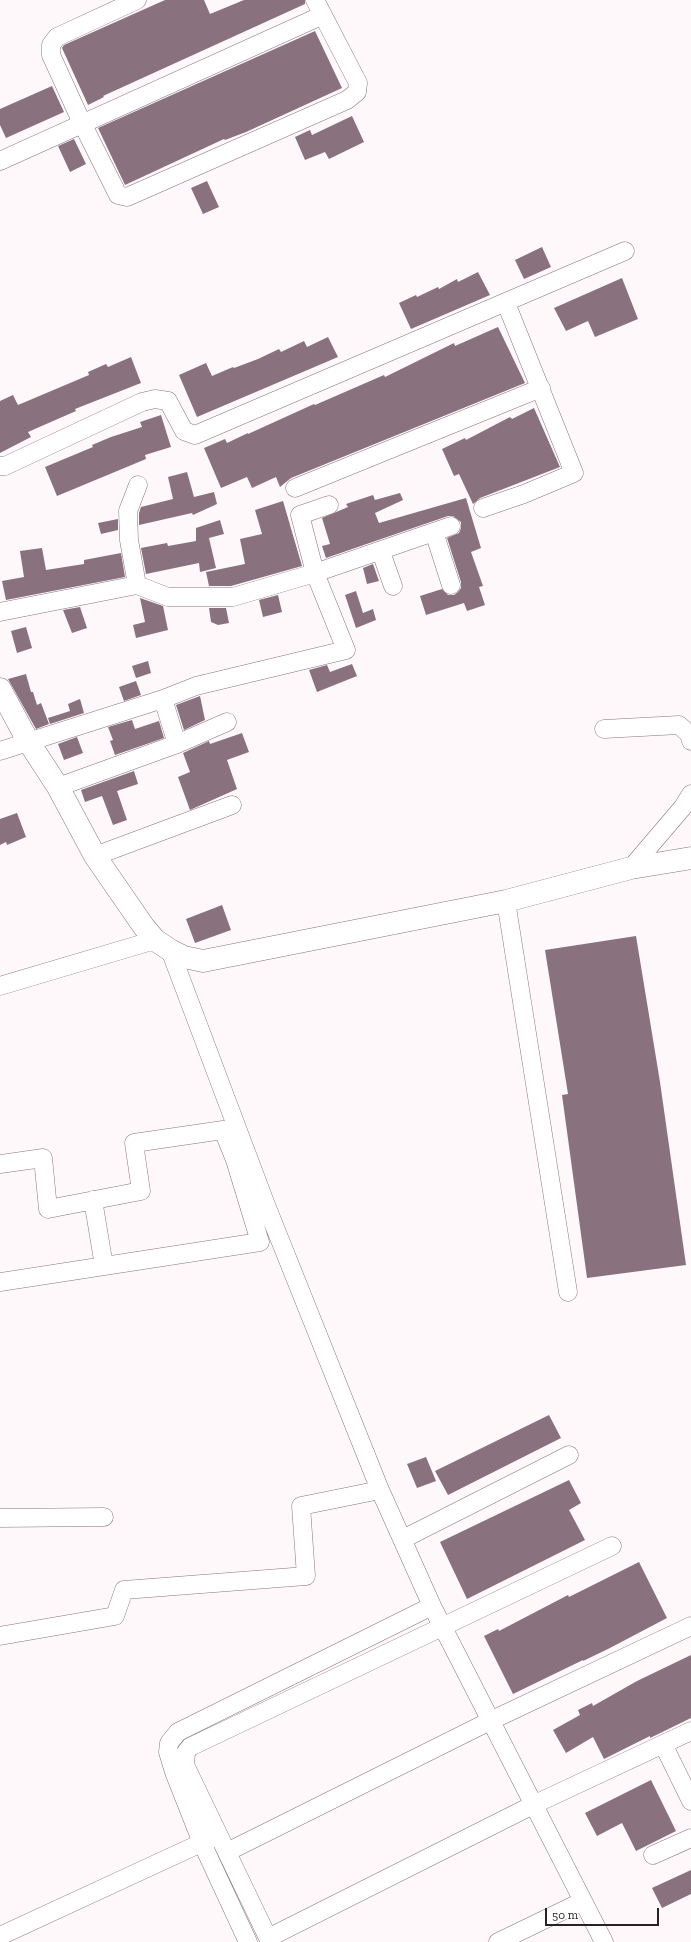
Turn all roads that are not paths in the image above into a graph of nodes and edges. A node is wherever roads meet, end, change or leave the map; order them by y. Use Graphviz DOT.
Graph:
graph roads {
  1 [pos="136,0"];
  2 [pos="319,8"];
  3 [pos="82,124"];
  4 [pos="0,161"];
  5 [pos="625,250"];
  6 [pos="506,303"];
  7 [pos="541,388"];
  8 [pos="0,466"];
  9 [pos="138,485"];
  10 [pos="295,488"];
  11 [pos="329,505"];
  12 [pos="483,508"];
  13 [pos="381,552"];
  14 [pos="315,574"];
  15 [pos="137,584"];
  16 [pos="451,585"];
  17 [pos="393,586"];
  18 [pos="0,612"];
  19 [pos="0,689"];
  20 [pos="163,699"];
  21 [pos="228,722"];
  22 [pos="604,728"];
  23 [pos="28,741"];
  24 [pos="691,741"];
  25 [pos="177,744"];
  26 [pos="0,751"];
  27 [pos="58,786"];
  28 [pos="691,794"];
  29 [pos="232,805"];
  30 [pos="95,856"];
  31 [pos="691,858"];
  32 [pos="631,868"];
  33 [pos="506,901"];
  34 [pos="163,945"];
  35 [pos="0,986"];
  36 [pos="241,1158"];
  37 [pos="0,1164"];
  38 [pos="93,1200"];
  39 [pos="104,1266"];
  40 [pos="0,1282"];
  41 [pos="568,1292"];
  42 [pos="569,1455"];
  43 [pos="380,1490"];
  44 [pos="104,1517"];
  45 [pos="0,1518"];
  46 [pos="403,1539"];
  47 [pos="612,1546"];
  48 [pos="432,1606"];
  49 [pos="444,1626"];
  50 [pos="691,1626"];
  51 [pos="0,1636"];
  52 [pos="490,1721"];
  53 [pos="691,1731"];
  54 [pos="168,1743"];
  55 [pos="663,1744"];
  56 [pos="186,1752"];
  57 [pos="691,1801"];
  58 [pos="533,1805"];
  59 [pos="691,1838"];
  60 [pos="210,1839"];
  61 [pos="227,1852"];
  62 [pos="652,1855"];
  63 [pos="583,1901"];
  64 [pos="0,1936"];
  65 [pos="241,1940"];
  66 [pos="269,1940"];
  67 [pos="498,1942"];
  68 [pos="604,1942"];
  1 -- 3 [label="street"];
  2 -- 3 [label="street"];
  2 -- 3 [label="street"];
  3 -- 4 [label="street"];
  5 -- 6 [label="street"];
  6 -- 7 [label="street"];
  6 -- 8 [label="street"];
  7 -- 10 [label="street"];
  7 -- 12 [label="street"];
  9 -- 15 [label="street"];
  11 -- 14 [label="street"];
  13 -- 14 [label="street"];
  13 -- 16 [label="street"];
  13 -- 17 [label="street"];
  14 -- 15 [label="street"];
  14 -- 20 [label="street"];
  15 -- 18 [label="street"];
  19 -- 23 [label="main road"];
  20 -- 23 [label="street"];
  20 -- 25 [label="street"];
  21 -- 25 [label="street"];
  22 -- 24 [label="street"];
  23 -- 26 [label="street"];
  23 -- 27 [label="main road"];
  25 -- 27 [label="street"];
  27 -- 30 [label="main road"];
  28 -- 32 [label="street"];
  29 -- 30 [label="street"];
  30 -- 34 [label="main road"];
  31 -- 32 [label="main road"];
  32 -- 33 [label="main road"];
  33 -- 34 [label="main road"];
  33 -- 41 [label="street"];
  34 -- 35 [label="street"];
  34 -- 36 [label="street"];
  36 -- 38 [label="street"];
  36 -- 39 [label="street"];
  36 -- 43 [label="street"];
  37 -- 38 [label="street"];
  38 -- 39 [label="street"];
  39 -- 40 [label="street"];
  42 -- 46 [label="street"];
  43 -- 46 [label="street"];
  43 -- 51 [label="street"];
  44 -- 45 [label="street"];
  46 -- 48 [label="street"];
  47 -- 49 [label="street"];
  48 -- 49 [label="street"];
  48 -- 54 [label="street"];
  49 -- 52 [label="street"];
  49 -- 56 [label="street"];
  50 -- 52 [label="street"];
  52 -- 58 [label="street"];
  52 -- 61 [label="street"];
  53 -- 55 [label="street"];
  54 -- 56 [label="street"];
  54 -- 60 [label="street"];
  55 -- 57 [label="street"];
  55 -- 58 [label="street"];
  56 -- 60 [label="street"];
  58 -- 63 [label="street"];
  58 -- 66 [label="street"];
  59 -- 62 [label="street"];
  60 -- 61 [label="street"];
  60 -- 64 [label="street"];
  60 -- 65 [label="street"];
  61 -- 66 [label="street"];
  63 -- 67 [label="street"];
  63 -- 68 [label="street"];
}
